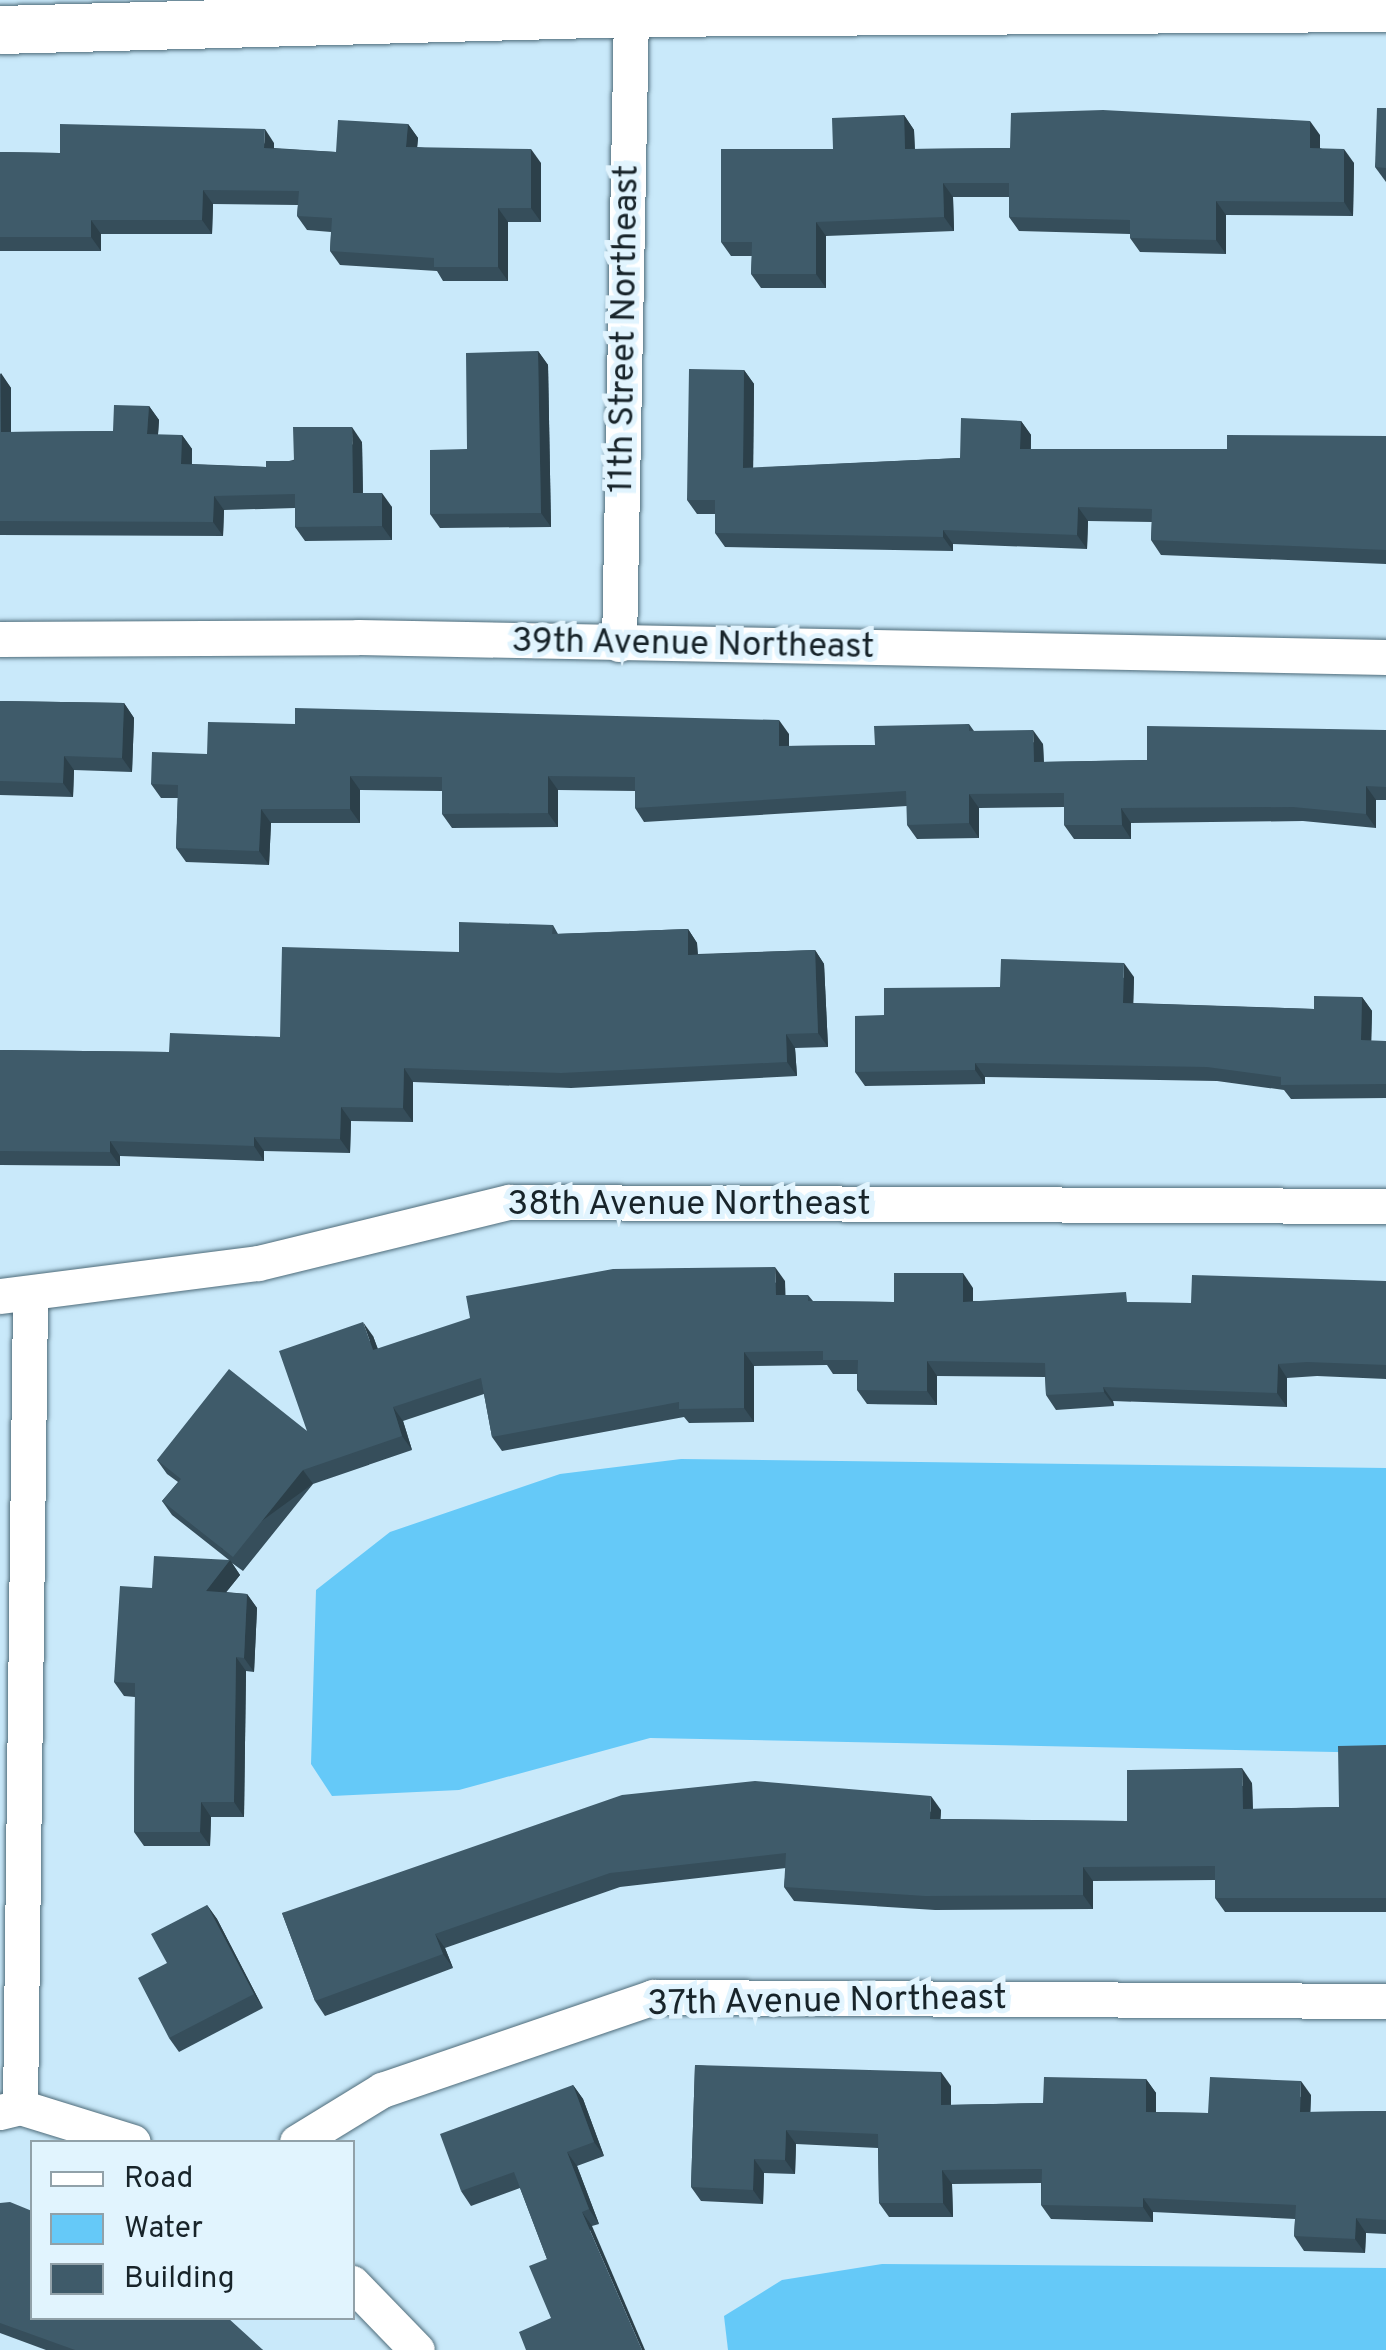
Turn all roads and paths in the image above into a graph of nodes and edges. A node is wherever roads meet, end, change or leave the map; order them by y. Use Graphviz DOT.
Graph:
graph roads {
  1 [pos="1386,8"];
  2 [pos="631,13"];
  3 [pos="0,30"];
  4 [pos="0,638"];
  5 [pos="618,644"];
  6 [pos="1386,657"];
  7 [pos="1386,1206"];
  8 [pos="15,1296"];
  9 [pos="1386,2001"];
  10 [pos="10,2109"];
  11 [pos="126,2140"];
  12 [pos="300,2140"];
  13 [pos="355,2285"];
  14 [pos="417,2350"];
  1 -- 2 [label="street"];
  2 -- 3 [label="street"];
  2 -- 5 [label="street, 11th Street Northeast"];
  4 -- 5 [label="street, 39th Avenue Northeast"];
  5 -- 6 [label="street, 39th Avenue Northeast"];
  7 -- 8 [label="street, 38th Avenue Northeast"];
  8 -- 10 [label="street"];
  9 -- 12 [label="street, 37th Avenue Northeast"];
  10 -- 11 [label="street"];
  13 -- 14 [label="street"];
}
